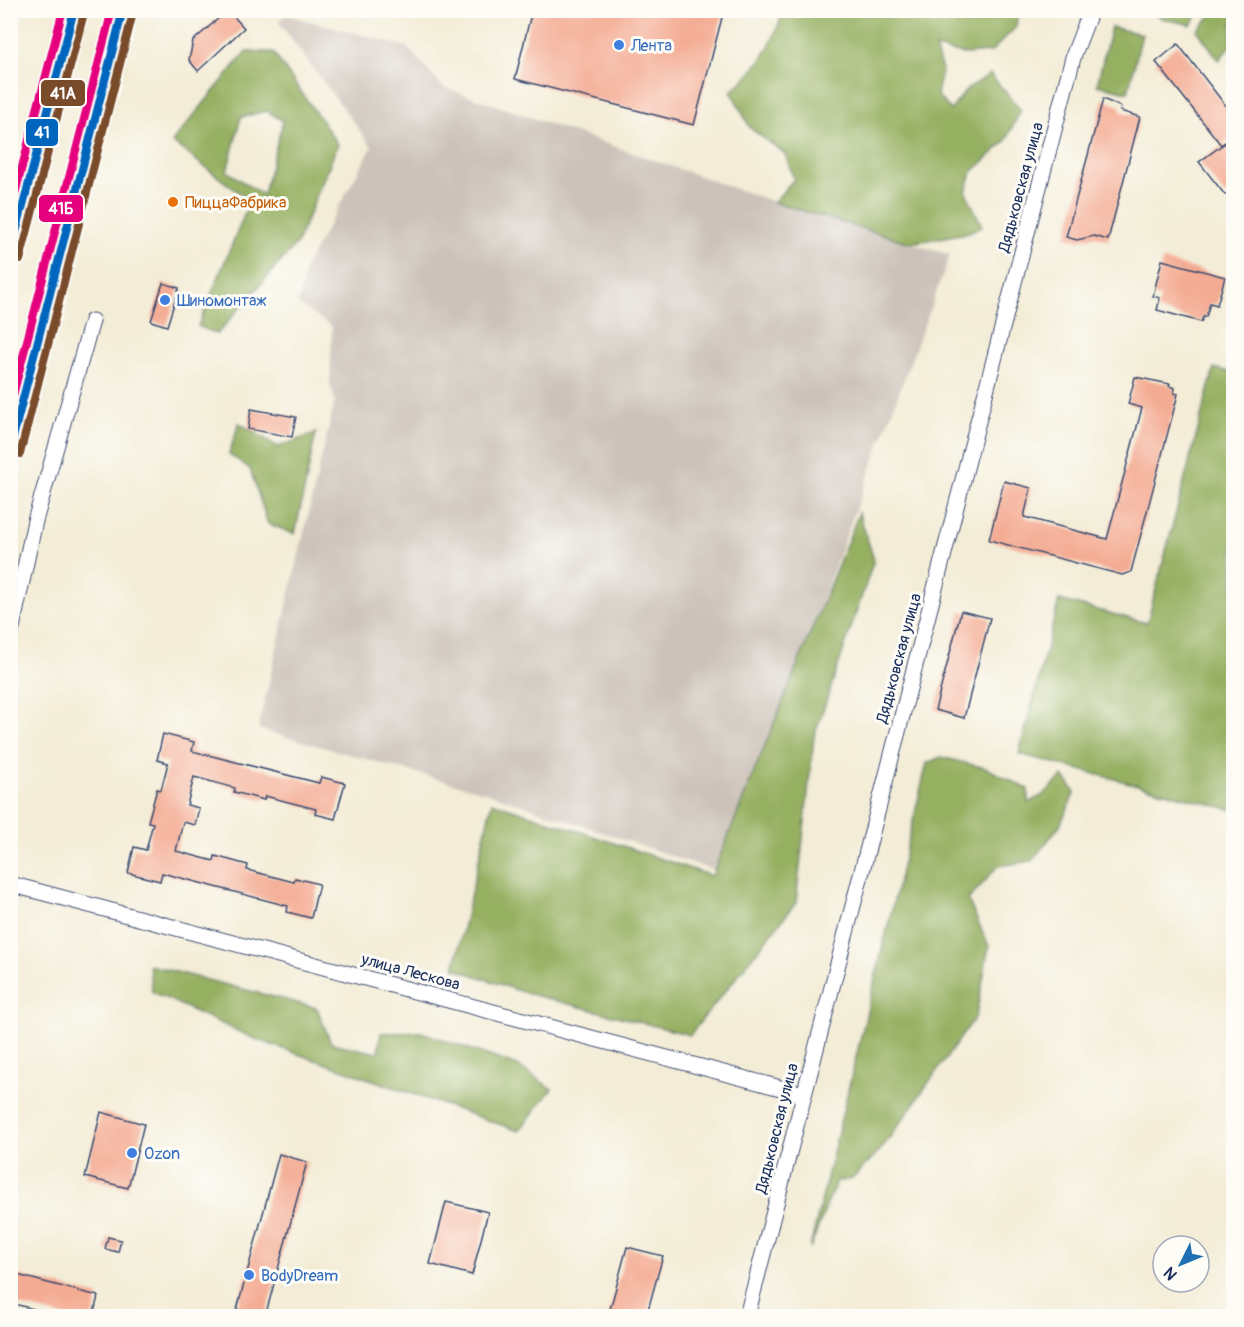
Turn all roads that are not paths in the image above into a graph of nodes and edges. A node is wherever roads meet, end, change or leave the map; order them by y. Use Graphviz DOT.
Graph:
graph roads {
  1 [pos="74,10"];
  2 [pos="123,10"];
  3 [pos="1091,10"];
  4 [pos="10,257"];
  5 [pos="92,321"];
  6 [pos="10,451"];
  7 [pos="10,638"];
  8 [pos="10,884"];
  9 [pos="803,1094"];
  10 [pos="747,1317"];
  1 -- 4 [label="main road"];
  2 -- 6 [label="main road"];
  3 -- 9 [label="street, Дядьковская улица"];
  5 -- 7 [label="street"];
  8 -- 9 [label="street, улица Лескова"];
  9 -- 10 [label="street, Дядьковская улица"];
}
